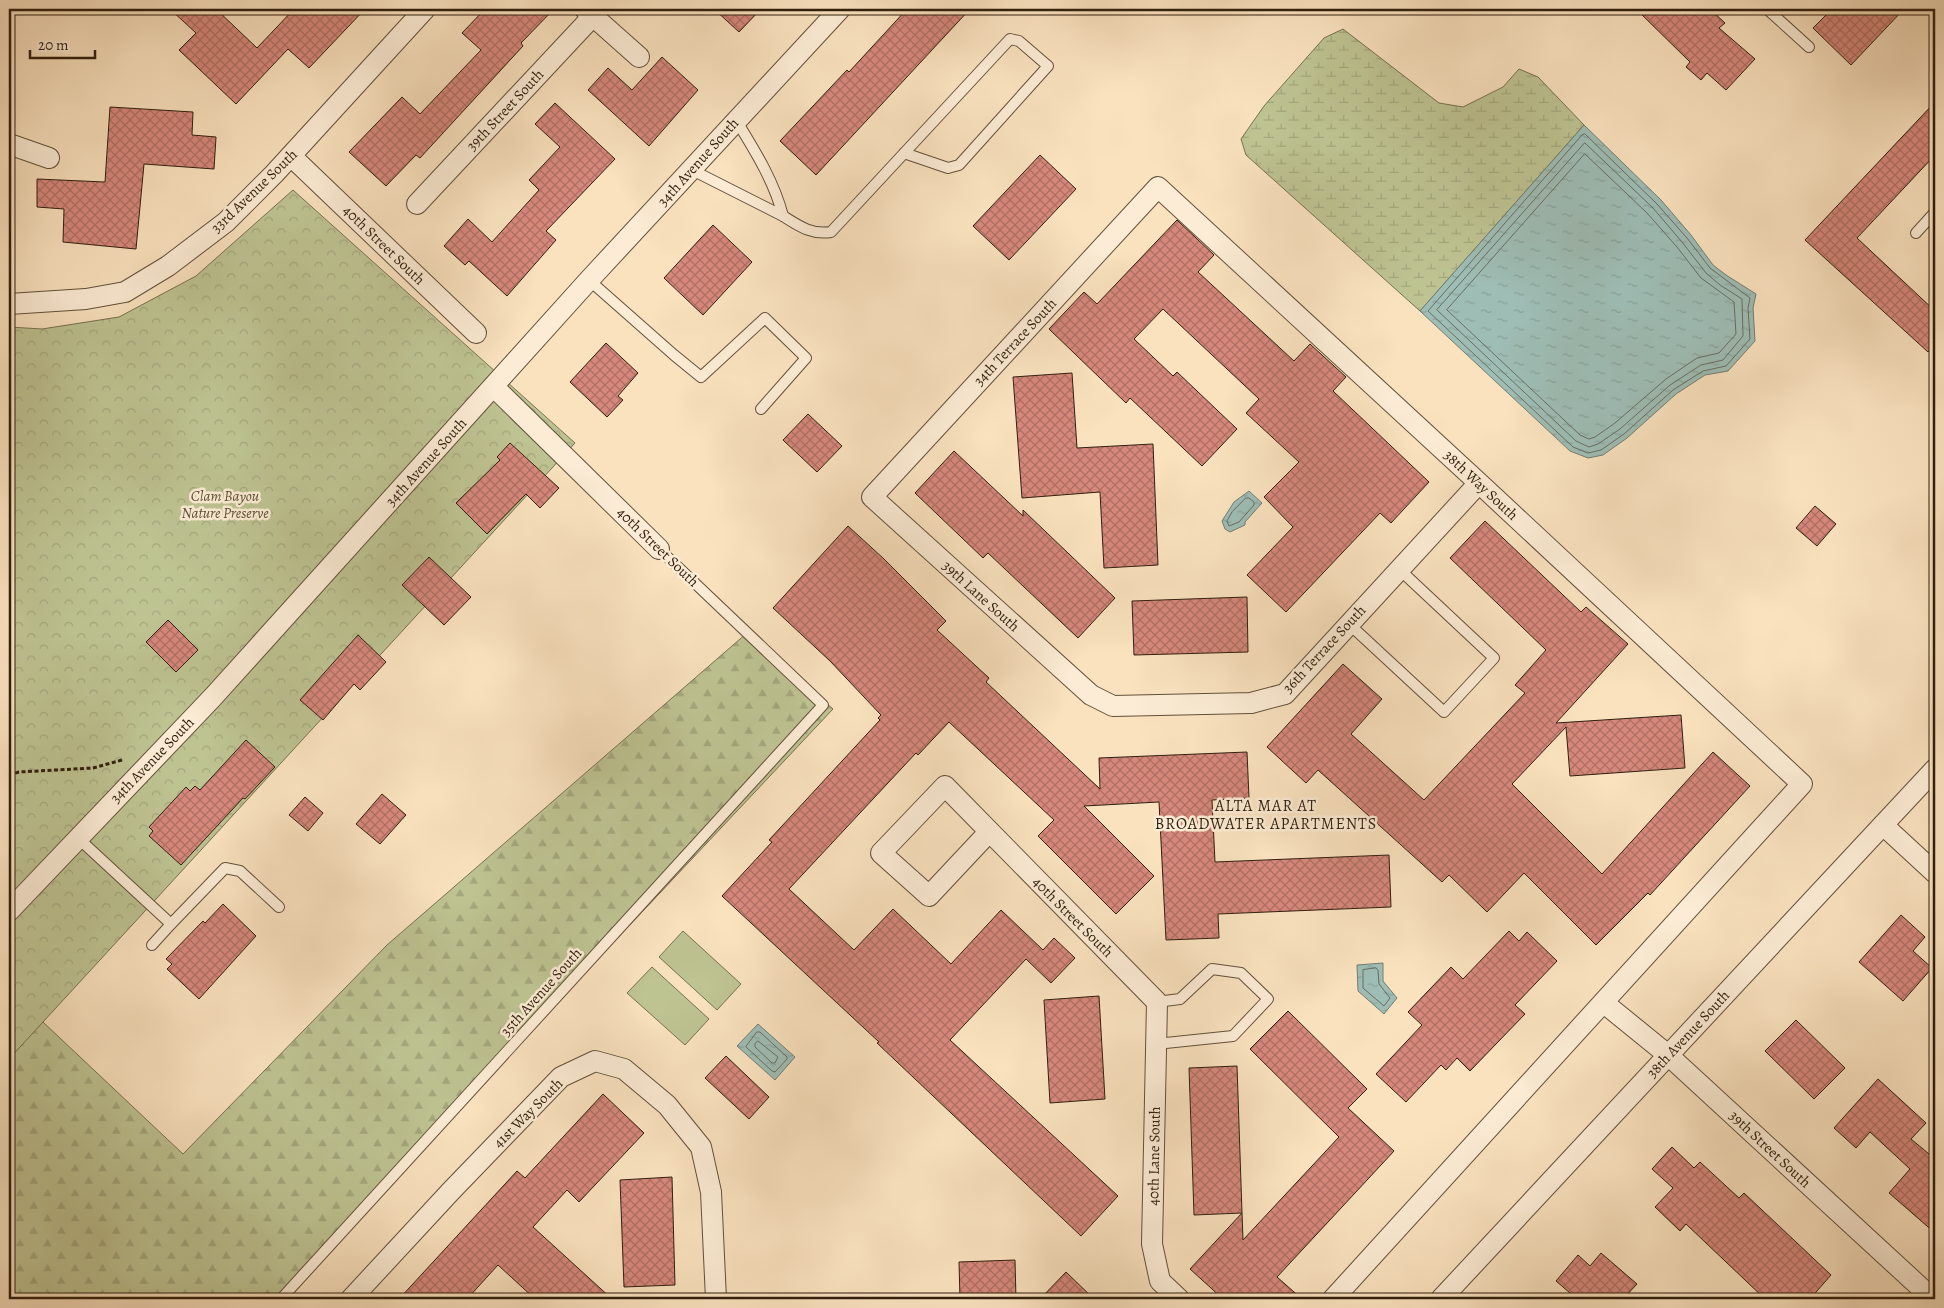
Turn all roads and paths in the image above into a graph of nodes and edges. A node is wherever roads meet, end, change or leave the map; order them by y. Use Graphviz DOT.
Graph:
graph roads {
  1 [pos="425,9"];
  2 [pos="840,9"];
  3 [pos="1767,9"];
  4 [pos="589,12"];
  5 [pos="1809,47"];
  6 [pos="639,57"];
  7 [pos="736,120"];
  8 [pos="9,144"];
  9 [pos="904,153"];
  10 [pos="291,156"];
  11 [pos="49,158"];
  12 [pos="692,170"];
  13 [pos="1158,187"];
  14 [pos="417,204"];
  15 [pos="1935,212"];
  16 [pos="783,216"];
  17 [pos="1916,233"];
  18 [pos="589,280"];
  19 [pos="9,304"];
  20 [pos="476,333"];
  21 [pos="494,387"];
  22 [pos="761,409"];
  23 [pos="1479,482"];
  24 [pos="872,497"];
  25 [pos="659,549"];
  26 [pos="1399,569"];
  27 [pos="1349,624"];
  28 [pos="1090,695"];
  29 [pos="823,705"];
  30 [pos="1935,769"];
  31 [pos="1884,824"];
  32 [pos="989,832"];
  33 [pos="78,838"];
  34 [pos="1935,873"];
  35 [pos="280,907"];
  36 [pos="9,911"];
  37 [pos="171,924"];
  38 [pos="152,945"];
  39 [pos="1157,1002"];
  40 [pos="1604,1003"];
  41 [pos="1156,1044"];
  42 [pos="1668,1055"];
  43 [pos="1451,1296"];
  44 [pos="281,1299"];
  45 [pos="352,1299"];
  46 [pos="716,1299"];
  47 [pos="1180,1299"];
  48 [pos="1333,1299"];
  49 [pos="1933,1299"];
  1 -- 10 [label="street, 33rd Avenue South"];
  2 -- 7 [label="street, 34th Avenue South"];
  3 -- 5 [label="lane"];
  4 -- 6 [label="street, 39th Street South"];
  4 -- 14 [label="street, 39th Street South"];
  7 -- 12 [label="street, 34th Avenue South"];
  7 -- 16 [label="lane"];
  8 -- 11 [label="street"];
  9 -- 9 [label="lane"];
  9 -- 16 [label="lane"];
  10 -- 19 [label="street, 33rd Avenue South"];
  10 -- 20 [label="street, 40th Street South"];
  12 -- 16 [label="lane"];
  12 -- 18 [label="street, 34th Avenue South"];
  13 -- 23 [label="street, 38th Way South"];
  13 -- 24 [label="street, 34th Terrace South"];
  15 -- 17 [label="lane"];
  18 -- 21 [label="street, 34th Avenue South"];
  18 -- 22 [label="lane"];
  21 -- 25 [label="street, 40th Street South"];
  21 -- 33 [label="street, 34th Avenue South"];
  23 -- 26 [label="street, 36th Terrace South"];
  23 -- 40 [label="street, 38th Way South"];
  24 -- 28 [label="street, 39th Lane South"];
  25 -- 29 [label="lane, 40th Street South"];
  26 -- 27 [label="street, 36th Terrace South"];
  26 -- 27 [label="lane"];
  27 -- 28 [label="street, 36th Terrace South"];
  29 -- 44 [label="lane, 35th Avenue South"];
  30 -- 31 [label="street, 38th Avenue South"];
  31 -- 34 [label="street"];
  31 -- 42 [label="street, 38th Avenue South"];
  32 -- 32 [label="street, 40th Street South"];
  32 -- 39 [label="street, 40th Street South"];
  33 -- 36 [label="street, 34th Avenue South"];
  33 -- 37 [label="lane"];
  35 -- 37 [label="lane"];
  37 -- 38 [label="lane"];
  39 -- 41 [label="street, 40th Lane South"];
  39 -- 41 [label="lane"];
  40 -- 42 [label="street, 39th Street South"];
  40 -- 48 [label="street"];
  41 -- 47 [label="street, 40th Lane South"];
  42 -- 43 [label="street, 38th Avenue South"];
  42 -- 49 [label="street, 39th Street South"];
  45 -- 46 [label="street, 41st Way South"];
}
